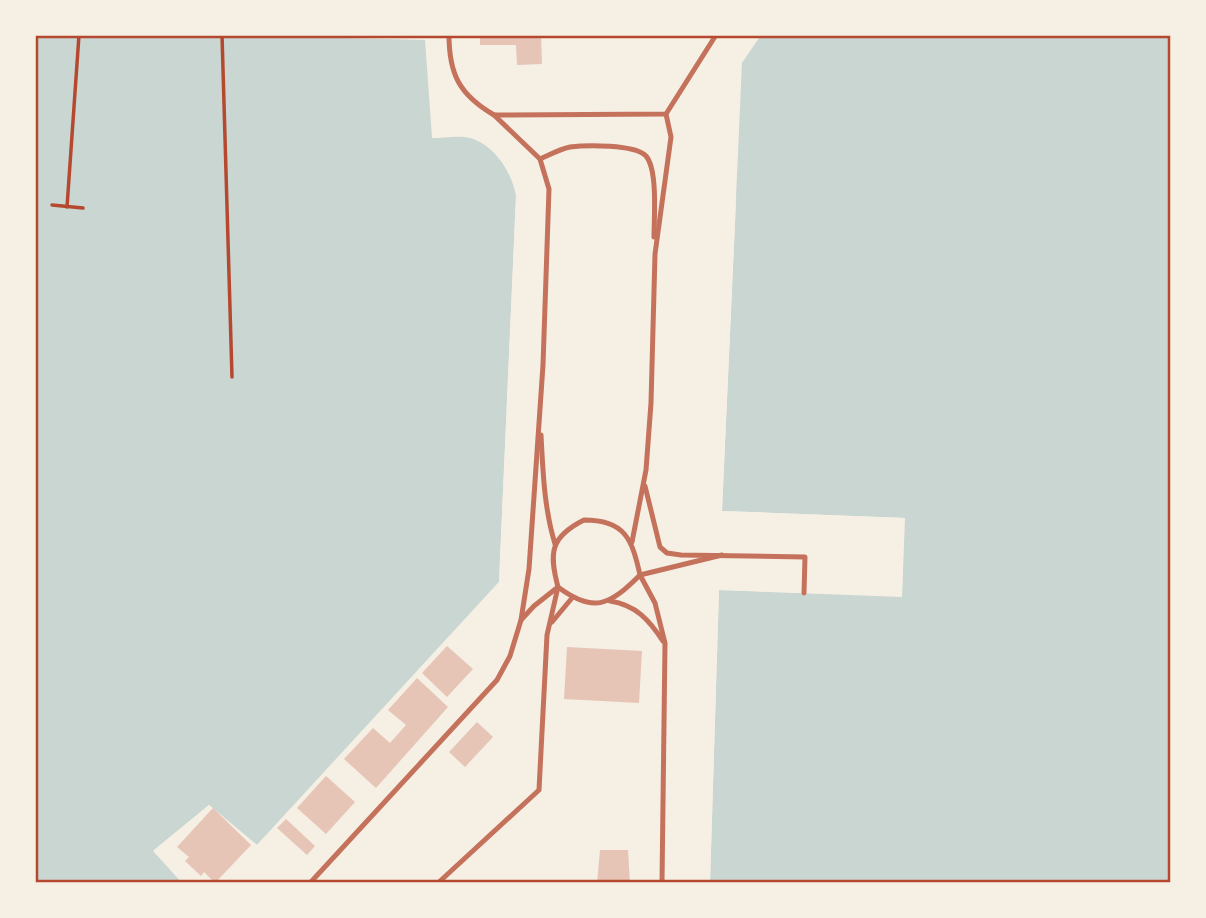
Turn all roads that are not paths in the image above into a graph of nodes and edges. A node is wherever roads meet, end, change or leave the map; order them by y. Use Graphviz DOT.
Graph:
graph roads {
  1 [pos="716,35"];
  2 [pos="448,36"];
  3 [pos="666,114"];
  4 [pos="494,116"];
  5 [pos="540,159"];
  6 [pos="655,254"];
  7 [pos="539,414"];
  8 [pos="645,483"];
  9 [pos="632,542"];
  10 [pos="555,544"];
  11 [pos="722,555"];
  12 [pos="640,575"];
  13 [pos="558,587"];
  14 [pos="804,593"];
  15 [pos="572,598"];
  16 [pos="610,601"];
  17 [pos="521,620"];
  18 [pos="547,635"];
  19 [pos="665,643"];
  20 [pos="310,883"];
  21 [pos="438,883"];
  22 [pos="662,883"];
  1 -- 3 [label="lane"];
  2 -- 4 [label="lane"];
  3 -- 4 [label="lane"];
  3 -- 6 [label="lane"];
  4 -- 5 [label="lane"];
  5 -- 6 [label="lane"];
  5 -- 7 [label="lane"];
  6 -- 8 [label="lane"];
  7 -- 10 [label="lane"];
  7 -- 17 [label="lane"];
  8 -- 9 [label="lane"];
  8 -- 11 [label="lane"];
  9 -- 10 [label="lane"];
  9 -- 12 [label="lane"];
  10 -- 13 [label="lane"];
  11 -- 12 [label="lane"];
  11 -- 14 [label="lane"];
  12 -- 16 [label="lane"];
  12 -- 19 [label="lane"];
  13 -- 15 [label="lane"];
  13 -- 17 [label="lane"];
  13 -- 18 [label="lane"];
  15 -- 16 [label="lane"];
  15 -- 18 [label="lane"];
  16 -- 19 [label="lane"];
  17 -- 20 [label="lane"];
  18 -- 21 [label="lane"];
  19 -- 22 [label="lane"];
}
